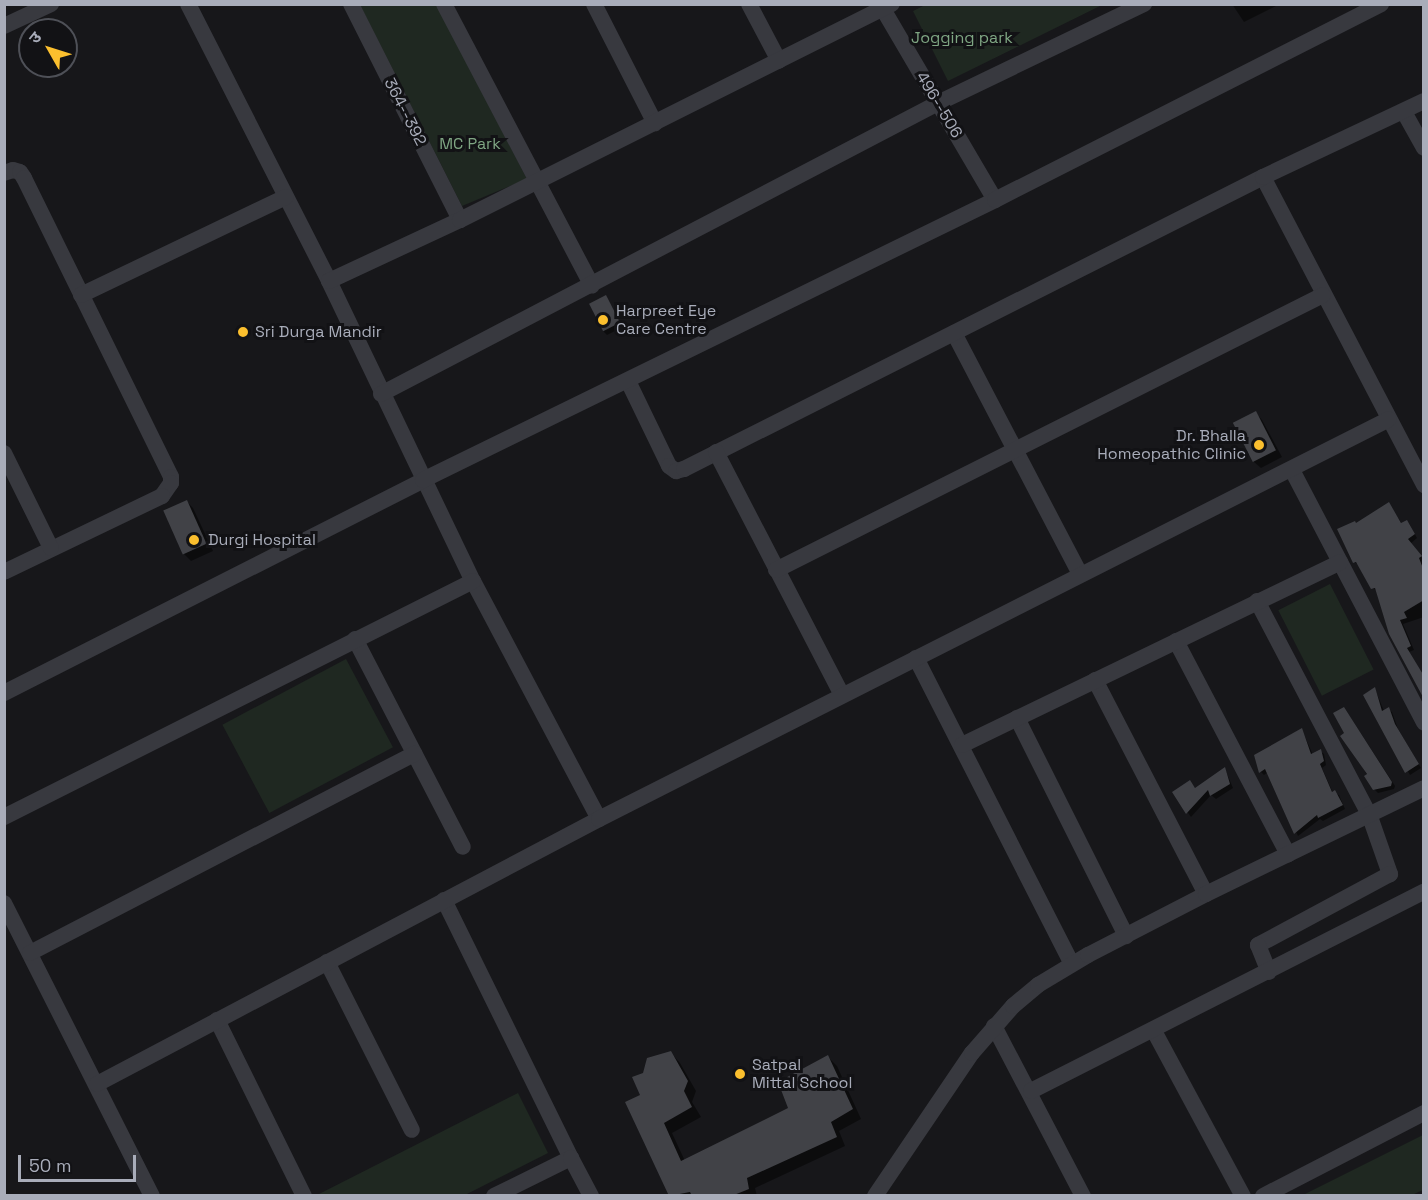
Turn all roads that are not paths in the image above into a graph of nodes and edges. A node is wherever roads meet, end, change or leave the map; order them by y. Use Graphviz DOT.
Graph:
graph roads {
  1 [pos="51,4"];
  2 [pos="188,4"];
  3 [pos="351,4"];
  4 [pos="444,4"];
  5 [pos="594,4"];
  6 [pos="749,4"];
  7 [pos="1144,4"];
  8 [pos="1381,4"];
  9 [pos="885,6"];
  10 [pos="4,26"];
  11 [pos="779,61"];
  12 [pos="1424,101"];
  13 [pos="938,103"];
  14 [pos="1404,112"];
  15 [pos="655,123"];
  16 [pos="1424,148"];
  17 [pos="4,173"];
  18 [pos="1263,177"];
  19 [pos="536,182"];
  20 [pos="286,196"];
  21 [pos="995,200"];
  22 [pos="460,220"];
  23 [pos="329,281"];
  24 [pos="591,286"];
  25 [pos="81,295"];
  26 [pos="1323,295"];
  27 [pos="954,333"];
  28 [pos="628,381"];
  29 [pos="381,394"];
  30 [pos="1389,419"];
  31 [pos="716,452"];
  32 [pos="1015,452"];
  33 [pos="4,453"];
  34 [pos="1292,470"];
  35 [pos="423,480"];
  36 [pos="1424,485"];
  37 [pos="51,548"];
  38 [pos="1340,562"];
  39 [pos="776,570"];
  40 [pos="4,572"];
  41 [pos="1080,574"];
  42 [pos="473,581"];
  43 [pos="1257,602"];
  44 [pos="355,639"];
  45 [pos="1176,641"];
  46 [pos="916,658"];
  47 [pos="1095,680"];
  48 [pos="4,693"];
  49 [pos="842,695"];
  50 [pos="1017,718"];
  51 [pos="1424,723"];
  52 [pos="962,744"];
  53 [pos="414,754"];
  54 [pos="1424,788"];
  55 [pos="1370,814"];
  56 [pos="4,817"];
  57 [pos="599,819"];
  58 [pos="463,847"];
  59 [pos="1288,854"];
  60 [pos="1424,892"];
  61 [pos="1206,894"];
  62 [pos="444,900"];
  63 [pos="4,903"];
  64 [pos="1126,936"];
  65 [pos="30,953"];
  66 [pos="327,962"];
  67 [pos="1072,964"];
  68 [pos="1269,972"];
  69 [pos="217,1020"];
  70 [pos="994,1026"];
  71 [pos="1154,1030"];
  72 [pos="97,1084"];
  73 [pos="1030,1091"];
  74 [pos="1424,1113"];
  75 [pos="412,1130"];
  76 [pos="571,1158"];
  77 [pos="152,1196"];
  78 [pos="304,1196"];
  79 [pos="494,1196"];
  80 [pos="591,1196"];
  81 [pos="875,1196"];
  82 [pos="1083,1196"];
  83 [pos="1243,1196"];
  84 [pos="1263,1196"];
  1 -- 10 [label="street"];
  2 -- 20 [label="street"];
  3 -- 22 [label="street, 364--392"];
  4 -- 19 [label="street"];
  5 -- 15 [label="street"];
  6 -- 11 [label="street"];
  7 -- 13 [label="street"];
  8 -- 21 [label="street"];
  9 -- 11 [label="street"];
  9 -- 13 [label="street, 496--506"];
  11 -- 15 [label="street"];
  12 -- 14 [label="street"];
  13 -- 21 [label="street, 496--506"];
  13 -- 24 [label="street"];
  14 -- 16 [label="street"];
  14 -- 18 [label="street"];
  15 -- 19 [label="street"];
  17 -- 25 [label="street"];
  18 -- 26 [label="street"];
  18 -- 27 [label="street"];
  19 -- 22 [label="street"];
  19 -- 24 [label="street"];
  20 -- 23 [label="street"];
  20 -- 25 [label="street"];
  21 -- 28 [label="street"];
  22 -- 23 [label="street"];
  23 -- 29 [label="street"];
  24 -- 29 [label="street"];
  25 -- 37 [label="street"];
  26 -- 30 [label="street"];
  26 -- 32 [label="street"];
  27 -- 31 [label="street"];
  27 -- 32 [label="street"];
  28 -- 31 [label="street"];
  28 -- 35 [label="street"];
  29 -- 35 [label="street"];
  30 -- 34 [label="street"];
  30 -- 36 [label="street"];
  31 -- 39 [label="street"];
  32 -- 39 [label="street"];
  32 -- 41 [label="street"];
  33 -- 37 [label="street"];
  34 -- 38 [label="street"];
  34 -- 41 [label="street"];
  35 -- 42 [label="street"];
  35 -- 48 [label="street"];
  37 -- 40 [label="street"];
  38 -- 43 [label="street"];
  38 -- 51 [label="street"];
  39 -- 49 [label="street"];
  41 -- 46 [label="street"];
  42 -- 44 [label="street"];
  42 -- 57 [label="street"];
  43 -- 45 [label="street"];
  43 -- 55 [label="street"];
  44 -- 53 [label="street"];
  44 -- 56 [label="street"];
  45 -- 47 [label="street"];
  45 -- 59 [label="street"];
  46 -- 49 [label="street"];
  46 -- 52 [label="street"];
  47 -- 50 [label="street"];
  47 -- 61 [label="street"];
  49 -- 57 [label="street"];
  50 -- 52 [label="street"];
  50 -- 64 [label="street"];
  52 -- 67 [label="street"];
  53 -- 58 [label="street"];
  53 -- 65 [label="street"];
  54 -- 55 [label="street"];
  55 -- 59 [label="street"];
  55 -- 68 [label="street"];
  57 -- 62 [label="street"];
  59 -- 61 [label="street"];
  60 -- 68 [label="street"];
  61 -- 64 [label="street"];
  62 -- 66 [label="street"];
  62 -- 76 [label="street"];
  63 -- 65 [label="street"];
  64 -- 67 [label="street"];
  65 -- 72 [label="street"];
  66 -- 69 [label="street"];
  66 -- 75 [label="street"];
  67 -- 70 [label="street"];
  68 -- 71 [label="street"];
  69 -- 72 [label="street"];
  69 -- 78 [label="street"];
  70 -- 73 [label="street"];
  70 -- 81 [label="street"];
  71 -- 73 [label="street"];
  71 -- 83 [label="street"];
  72 -- 77 [label="street"];
  73 -- 82 [label="street"];
  74 -- 84 [label="street"];
  76 -- 79 [label="street"];
  76 -- 80 [label="street"];
}
